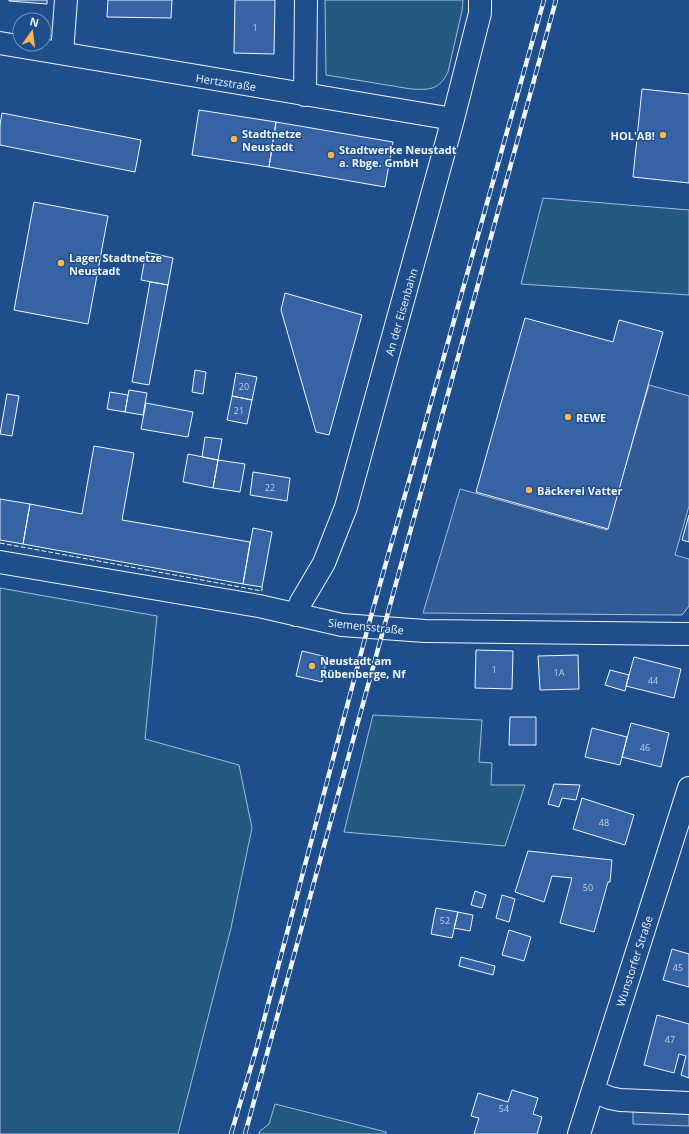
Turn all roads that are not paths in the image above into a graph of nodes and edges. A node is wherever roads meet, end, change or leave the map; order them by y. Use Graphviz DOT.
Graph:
graph roads {
  1 [pos="66,0"];
  2 [pos="306,0"];
  3 [pos="480,0"];
  4 [pos="0,43"];
  5 [pos="62,53"];
  6 [pos="305,95"];
  7 [pos="453,119"];
  8 [pos="0,562"];
  9 [pos="296,615"];
  10 [pos="689,634"];
  11 [pos="689,788"];
  12 [pos="593,1091"];
  13 [pos="689,1103"];
  14 [pos="579,1134"];
  1 -- 5 [label="street"];
  2 -- 6 [label="street"];
  3 -- 7 [label="street, An der Eisenbahn"];
  4 -- 5 [label="street, Hertzstraße"];
  5 -- 6 [label="street, Hertzstraße"];
  6 -- 7 [label="street, Hertzstraße"];
  7 -- 9 [label="street, An der Eisenbahn"];
  8 -- 9 [label="street, Siemensstraße"];
  9 -- 10 [label="street, Siemensstraße"];
  11 -- 12 [label="street, Wunstorfer Straße"];
  12 -- 13 [label="street"];
  12 -- 14 [label="street, Wunstorfer Straße"];
}
